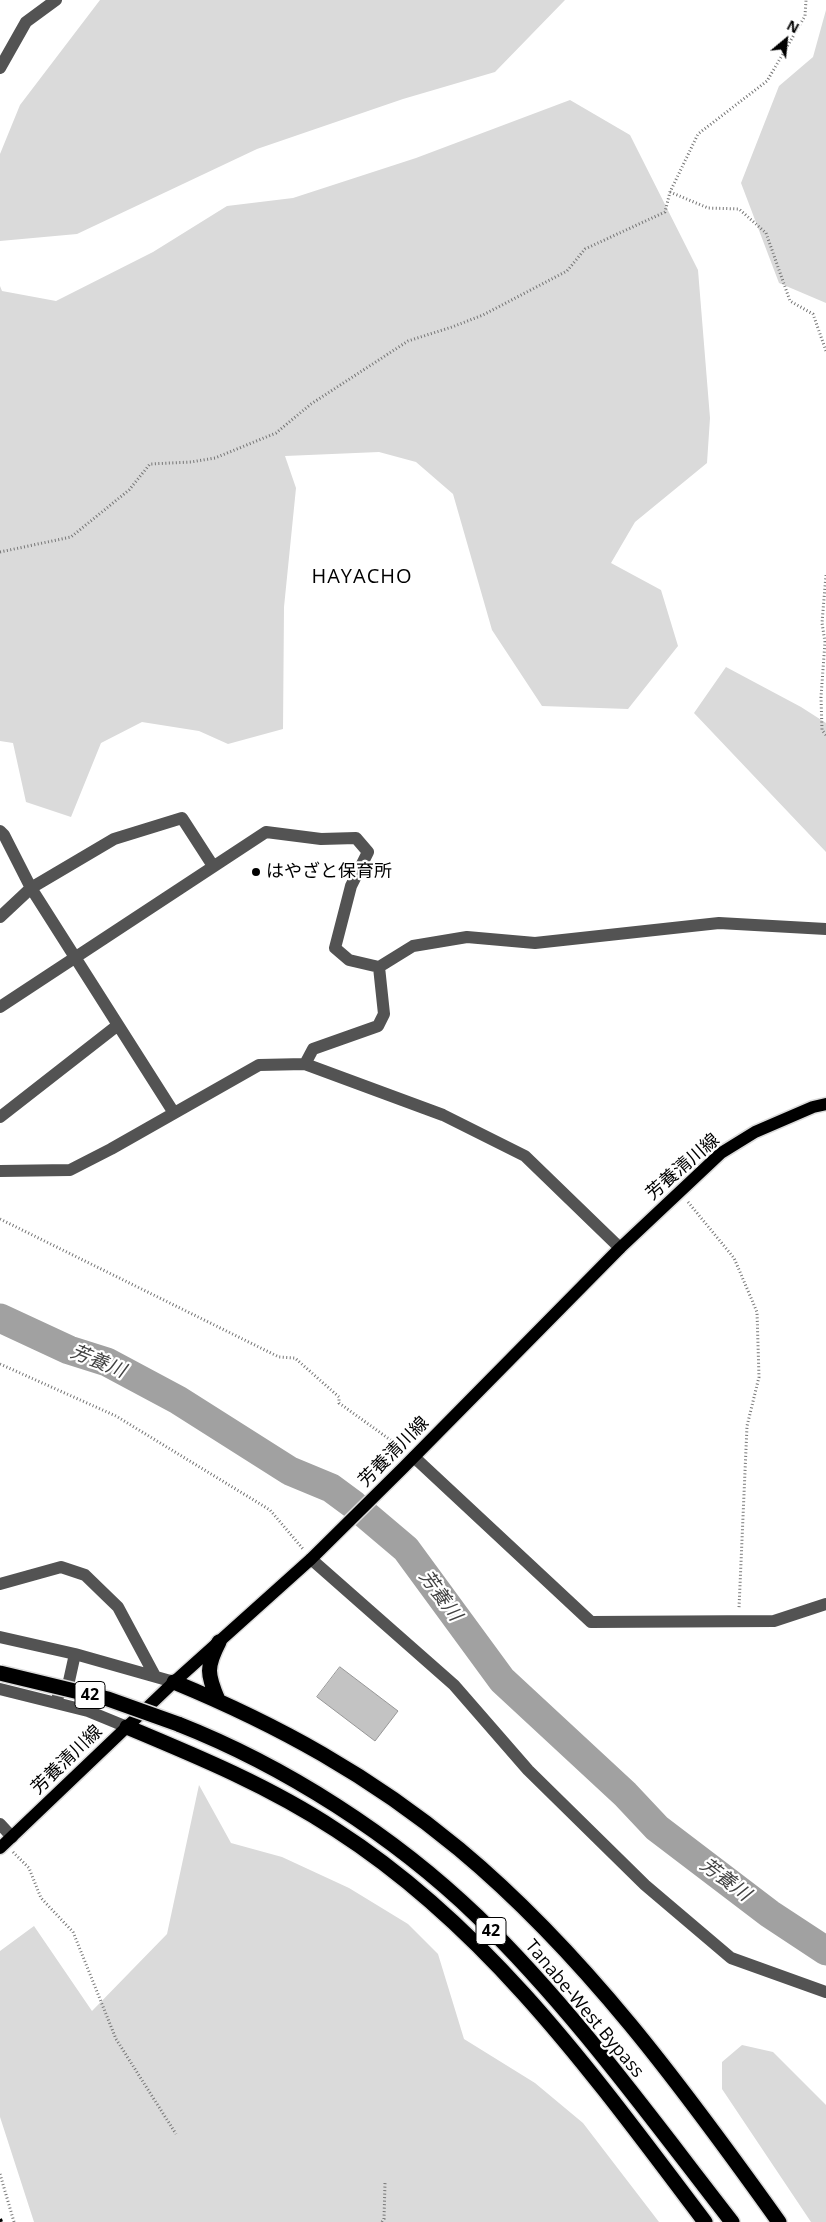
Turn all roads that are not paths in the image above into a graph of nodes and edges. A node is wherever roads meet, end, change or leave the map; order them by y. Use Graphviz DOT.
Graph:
graph roads {
  1 [pos="56,0"];
  2 [pos="0,68"];
  3 [pos="0,832"];
  4 [pos="213,866"];
  5 [pos="31,888"];
  6 [pos="0,917"];
  7 [pos="826,930"];
  8 [pos="74,956"];
  9 [pos="379,967"];
  10 [pos="0,1007"];
  11 [pos="118,1025"];
  12 [pos="305,1064"];
  13 [pos="826,1104"];
  14 [pos="174,1113"];
  15 [pos="0,1117"];
  16 [pos="0,1172"];
  17 [pos="620,1248"];
  18 [pos="414,1457"];
  19 [pos="316,1554"];
  20 [pos="0,1584"];
  21 [pos="826,1604"];
  22 [pos="0,1637"];
  23 [pos="219,1642"];
  24 [pos="75,1654"];
  25 [pos="0,1672"];
  26 [pos="156,1676"];
  27 [pos="174,1682"];
  28 [pos="0,1689"];
  29 [pos="218,1700"];
  30 [pos="54,1702"];
  31 [pos="127,1727"];
  32 [pos="0,1824"];
  33 [pos="6,1843"];
  34 [pos="826,1992"];
  35 [pos="704,2222"];
  36 [pos="732,2222"];
  37 [pos="779,2222"];
  1 -- 2 [label="street"];
  3 -- 5 [label="street"];
  4 -- 5 [label="street"];
  4 -- 8 [label="street"];
  4 -- 9 [label="street"];
  5 -- 6 [label="street"];
  5 -- 8 [label="street"];
  7 -- 9 [label="street"];
  8 -- 10 [label="street"];
  8 -- 11 [label="street"];
  9 -- 12 [label="street"];
  11 -- 14 [label="street"];
  11 -- 15 [label="street"];
  12 -- 14 [label="street"];
  12 -- 17 [label="street"];
  13 -- 17 [label="main road, 芳養清川線"];
  14 -- 16 [label="street"];
  17 -- 18 [label="main road, 芳養清川線"];
  18 -- 19 [label="main road, 芳養清川線"];
  18 -- 21 [label="street"];
  19 -- 23 [label="main road, 芳養清川線"];
  19 -- 34 [label="street"];
  20 -- 26 [label="street"];
  22 -- 24 [label="street"];
  23 -- 27 [label="main road, 芳養清川線"];
  23 -- 29 [label="highway"];
  24 -- 26 [label="street"];
  24 -- 30 [label="street"];
  25 -- 36 [label="highway, Tanabe-West Bypass / 42, bridge"];
  26 -- 27 [label="street"];
  27 -- 29 [label="highway"];
  27 -- 31 [label="main road, 芳養清川線"];
  28 -- 30 [label="street"];
  29 -- 37 [label="highway"];
  30 -- 31 [label="street"];
  31 -- 33 [label="main road, 芳養清川線"];
  31 -- 35 [label="highway"];
  32 -- 33 [label="street"];
}
